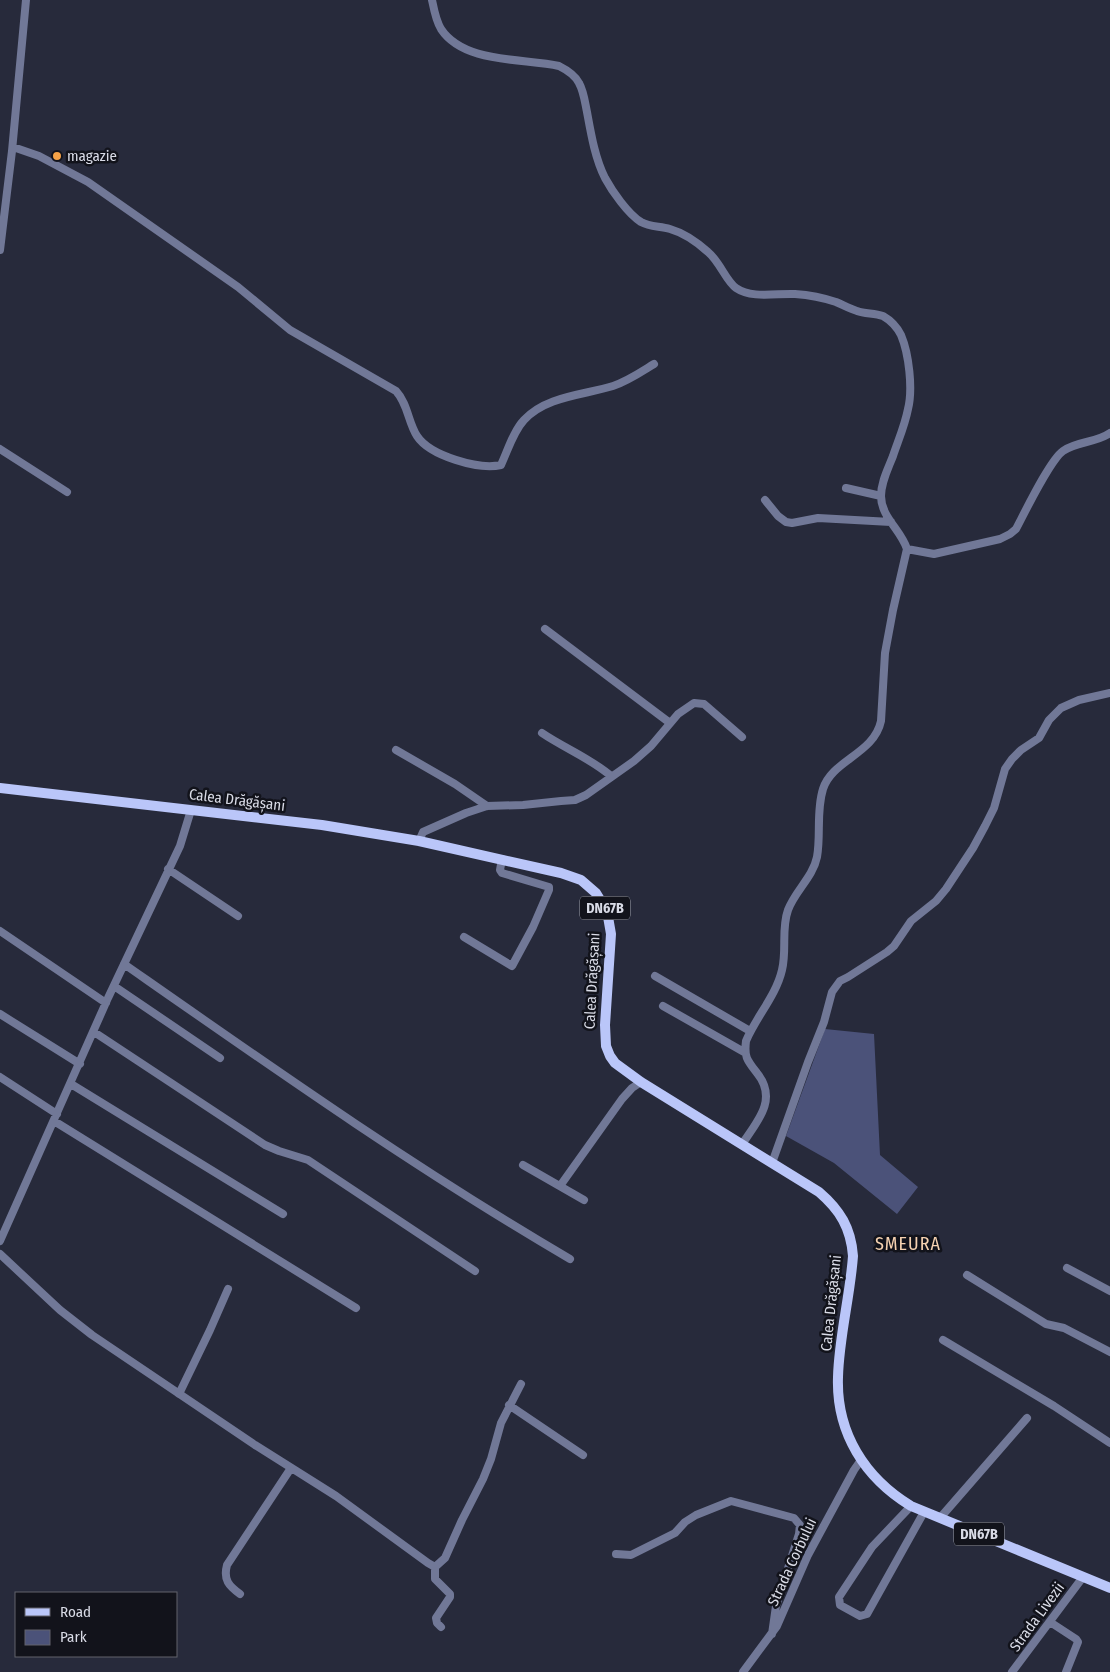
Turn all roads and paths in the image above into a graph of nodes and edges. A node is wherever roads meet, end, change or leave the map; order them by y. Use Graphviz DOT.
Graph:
graph roads {
  1 [pos="26,0"];
  2 [pos="432,0"];
  3 [pos="13,147"];
  4 [pos="0,170"];
  5 [pos="10,172"];
  6 [pos="0,250"];
  7 [pos="654,364"];
  8 [pos="1110,433"];
  9 [pos="0,448"];
  10 [pos="846,488"];
  11 [pos="67,492"];
  12 [pos="881,496"];
  13 [pos="765,500"];
  14 [pos="891,522"];
  15 [pos="907,549"];
  16 [pos="545,629"];
  17 [pos="1110,692"];
  18 [pos="670,723"];
  19 [pos="542,733"];
  20 [pos="742,737"];
  21 [pos="396,750"];
  22 [pos="611,776"];
  23 [pos="0,788"];
  24 [pos="487,806"];
  25 [pos="191,810"];
  26 [pos="419,840"];
  27 [pos="502,859"];
  28 [pos="168,869"];
  29 [pos="238,916"];
  30 [pos="0,931"];
  31 [pos="464,937"];
  32 [pos="124,964"];
  33 [pos="655,976"];
  34 [pos="114,986"];
  35 [pos="106,1003"];
  36 [pos="663,1006"];
  37 [pos="0,1014"];
  38 [pos="750,1031"];
  39 [pos="94,1032"];
  40 [pos="744,1052"];
  41 [pos="220,1058"];
  42 [pos="80,1064"];
  43 [pos="0,1078"];
  44 [pos="641,1082"];
  45 [pos="71,1084"];
  46 [pos="56,1117"];
  47 [pos="742,1144"];
  48 [pos="772,1162"];
  49 [pos="523,1165"];
  50 [pos="560,1186"];
  51 [pos="584,1200"];
  52 [pos="283,1214"];
  53 [pos="0,1241"];
  54 [pos="0,1254"];
  55 [pos="570,1259"];
  56 [pos="1067,1268"];
  57 [pos="476,1271"];
  58 [pos="967,1275"];
  59 [pos="228,1289"];
  60 [pos="1110,1290"];
  61 [pos="356,1308"];
  62 [pos="943,1340"];
  63 [pos="1110,1352"];
  64 [pos="521,1384"];
  65 [pos="179,1394"];
  66 [pos="509,1405"];
  67 [pos="1026,1418"];
  68 [pos="1110,1443"];
  69 [pos="583,1455"];
  70 [pos="861,1460"];
  71 [pos="291,1468"];
  72 [pos="911,1506"];
  73 [pos="924,1512"];
  74 [pos="940,1518"];
  75 [pos="616,1554"];
  76 [pos="435,1567"];
  77 [pos="1083,1577"];
  78 [pos="1110,1588"];
  79 [pos="240,1594"];
  80 [pos="1050,1622"];
  81 [pos="441,1627"];
  82 [pos="772,1634"];
  83 [pos="743,1672"];
  84 [pos="1012,1672"];
  85 [pos="1066,1672"];
  1 -- 3 [label="street"];
  2 -- 12 [label="street"];
  3 -- 5 [label="street"];
  3 -- 7 [label="street"];
  4 -- 5 [label="street"];
  5 -- 6 [label="street"];
  8 -- 15 [label="street"];
  9 -- 11 [label="street"];
  10 -- 12 [label="street"];
  12 -- 14 [label="street"];
  13 -- 14 [label="street"];
  14 -- 15 [label="street"];
  15 -- 38 [label="street"];
  16 -- 18 [label="street"];
  17 -- 48 [label="street"];
  18 -- 20 [label="street"];
  18 -- 22 [label="street"];
  19 -- 22 [label="street"];
  21 -- 24 [label="street"];
  22 -- 24 [label="street"];
  23 -- 25 [label="main road, Calea Drăgășani / DN67B"];
  24 -- 26 [label="street"];
  25 -- 26 [label="main road, Calea Drăgășani / DN67B"];
  25 -- 28 [label="street"];
  26 -- 27 [label="main road, Calea Drăgășani / DN67B"];
  27 -- 31 [label="street"];
  27 -- 44 [label="main road, Calea Drăgășani / DN67B"];
  28 -- 29 [label="street"];
  28 -- 32 [label="street"];
  30 -- 35 [label="street"];
  32 -- 34 [label="street"];
  32 -- 55 [label="street"];
  33 -- 38 [label="street"];
  34 -- 35 [label="street"];
  34 -- 41 [label="street"];
  35 -- 39 [label="street"];
  36 -- 40 [label="street"];
  37 -- 42 [label="street"];
  38 -- 40 [label="street"];
  39 -- 42 [label="street"];
  39 -- 57 [label="street"];
  40 -- 47 [label="street"];
  42 -- 45 [label="street"];
  43 -- 46 [label="street"];
  44 -- 47 [label="main road, Calea Drăgășani / DN67B"];
  44 -- 50 [label="street"];
  45 -- 46 [label="street"];
  45 -- 52 [label="street"];
  46 -- 53 [label="street"];
  46 -- 61 [label="street"];
  47 -- 48 [label="main road, Calea Drăgășani / DN67B"];
  48 -- 70 [label="main road, Calea Drăgășani / DN67B"];
  49 -- 50 [label="street"];
  50 -- 51 [label="street"];
  54 -- 65 [label="street"];
  56 -- 60 [label="street"];
  58 -- 63 [label="street"];
  59 -- 65 [label="street"];
  62 -- 68 [label="street"];
  64 -- 66 [label="street"];
  65 -- 71 [label="street"];
  66 -- 69 [label="street"];
  66 -- 76 [label="street"];
  67 -- 74 [label="street"];
  70 -- 72 [label="main road, DN67B"];
  70 -- 82 [label="street, Strada Corbului"];
  71 -- 76 [label="street"];
  71 -- 79 [label="street"];
  72 -- 73 [label="main road, DN67B"];
  72 -- 73 [label="street"];
  73 -- 74 [label="main road, DN67B"];
  74 -- 77 [label="main road, DN67B"];
  75 -- 82 [label="street"];
  76 -- 81 [label="street"];
  77 -- 78 [label="main road, DN67B"];
  77 -- 80 [label="street, Strada Livezii"];
  80 -- 84 [label="street, Strada Livezii"];
  80 -- 85 [label="street"];
  82 -- 83 [label="street, Strada Corbului"];
}
